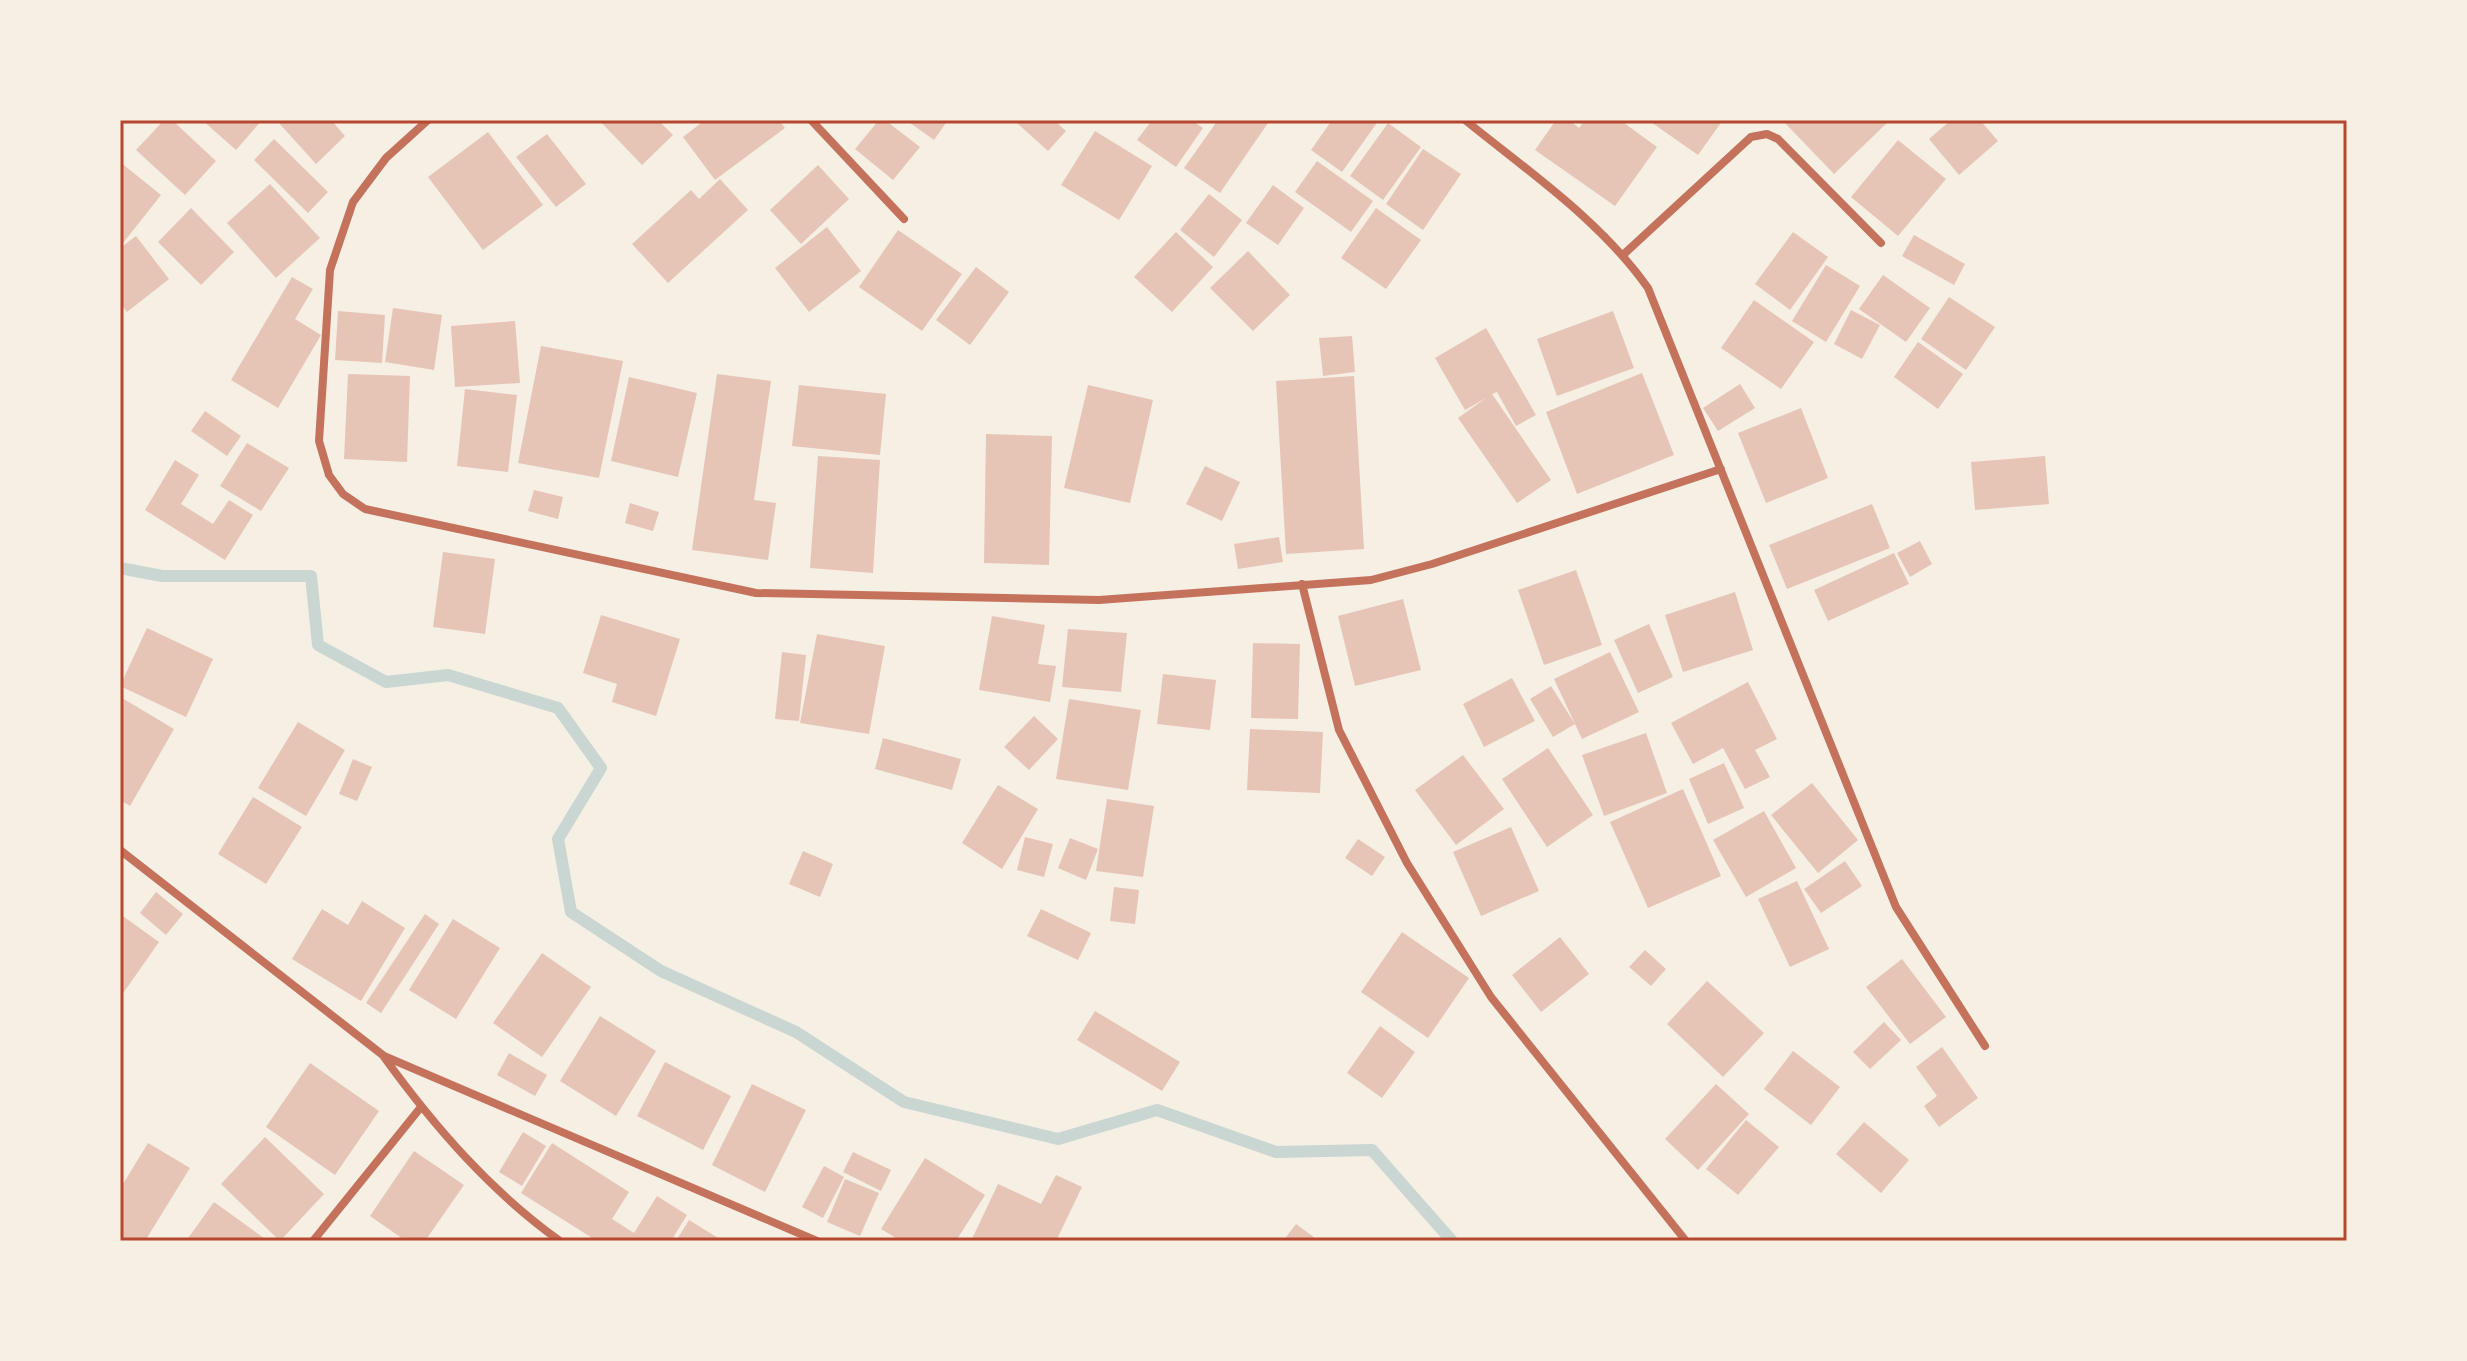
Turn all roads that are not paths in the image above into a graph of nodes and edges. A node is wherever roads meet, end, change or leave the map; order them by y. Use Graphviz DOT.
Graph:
graph roads {
  1 [pos="428,120"];
  2 [pos="811,120"];
  3 [pos="1465,120"];
  4 [pos="904,219"];
  5 [pos="1881,243"];
  6 [pos="1624,254"];
  7 [pos="1721,469"];
  8 [pos="1302,584"];
  9 [pos="120,850"];
  10 [pos="1985,1046"];
  11 [pos="384,1056"];
  12 [pos="421,1107"];
  13 [pos="313,1241"];
  14 [pos="560,1241"];
  15 [pos="817,1241"];
  16 [pos="1686,1241"];
  1 -- 8 [label="street"];
  2 -- 4 [label="street"];
  3 -- 6 [label="street"];
  5 -- 6 [label="street"];
  6 -- 7 [label="street"];
  7 -- 8 [label="street"];
  7 -- 10 [label="street"];
  8 -- 16 [label="street"];
  9 -- 11 [label="street"];
  11 -- 12 [label="street"];
  11 -- 15 [label="street"];
  12 -- 13 [label="street"];
  12 -- 14 [label="street"];
}
